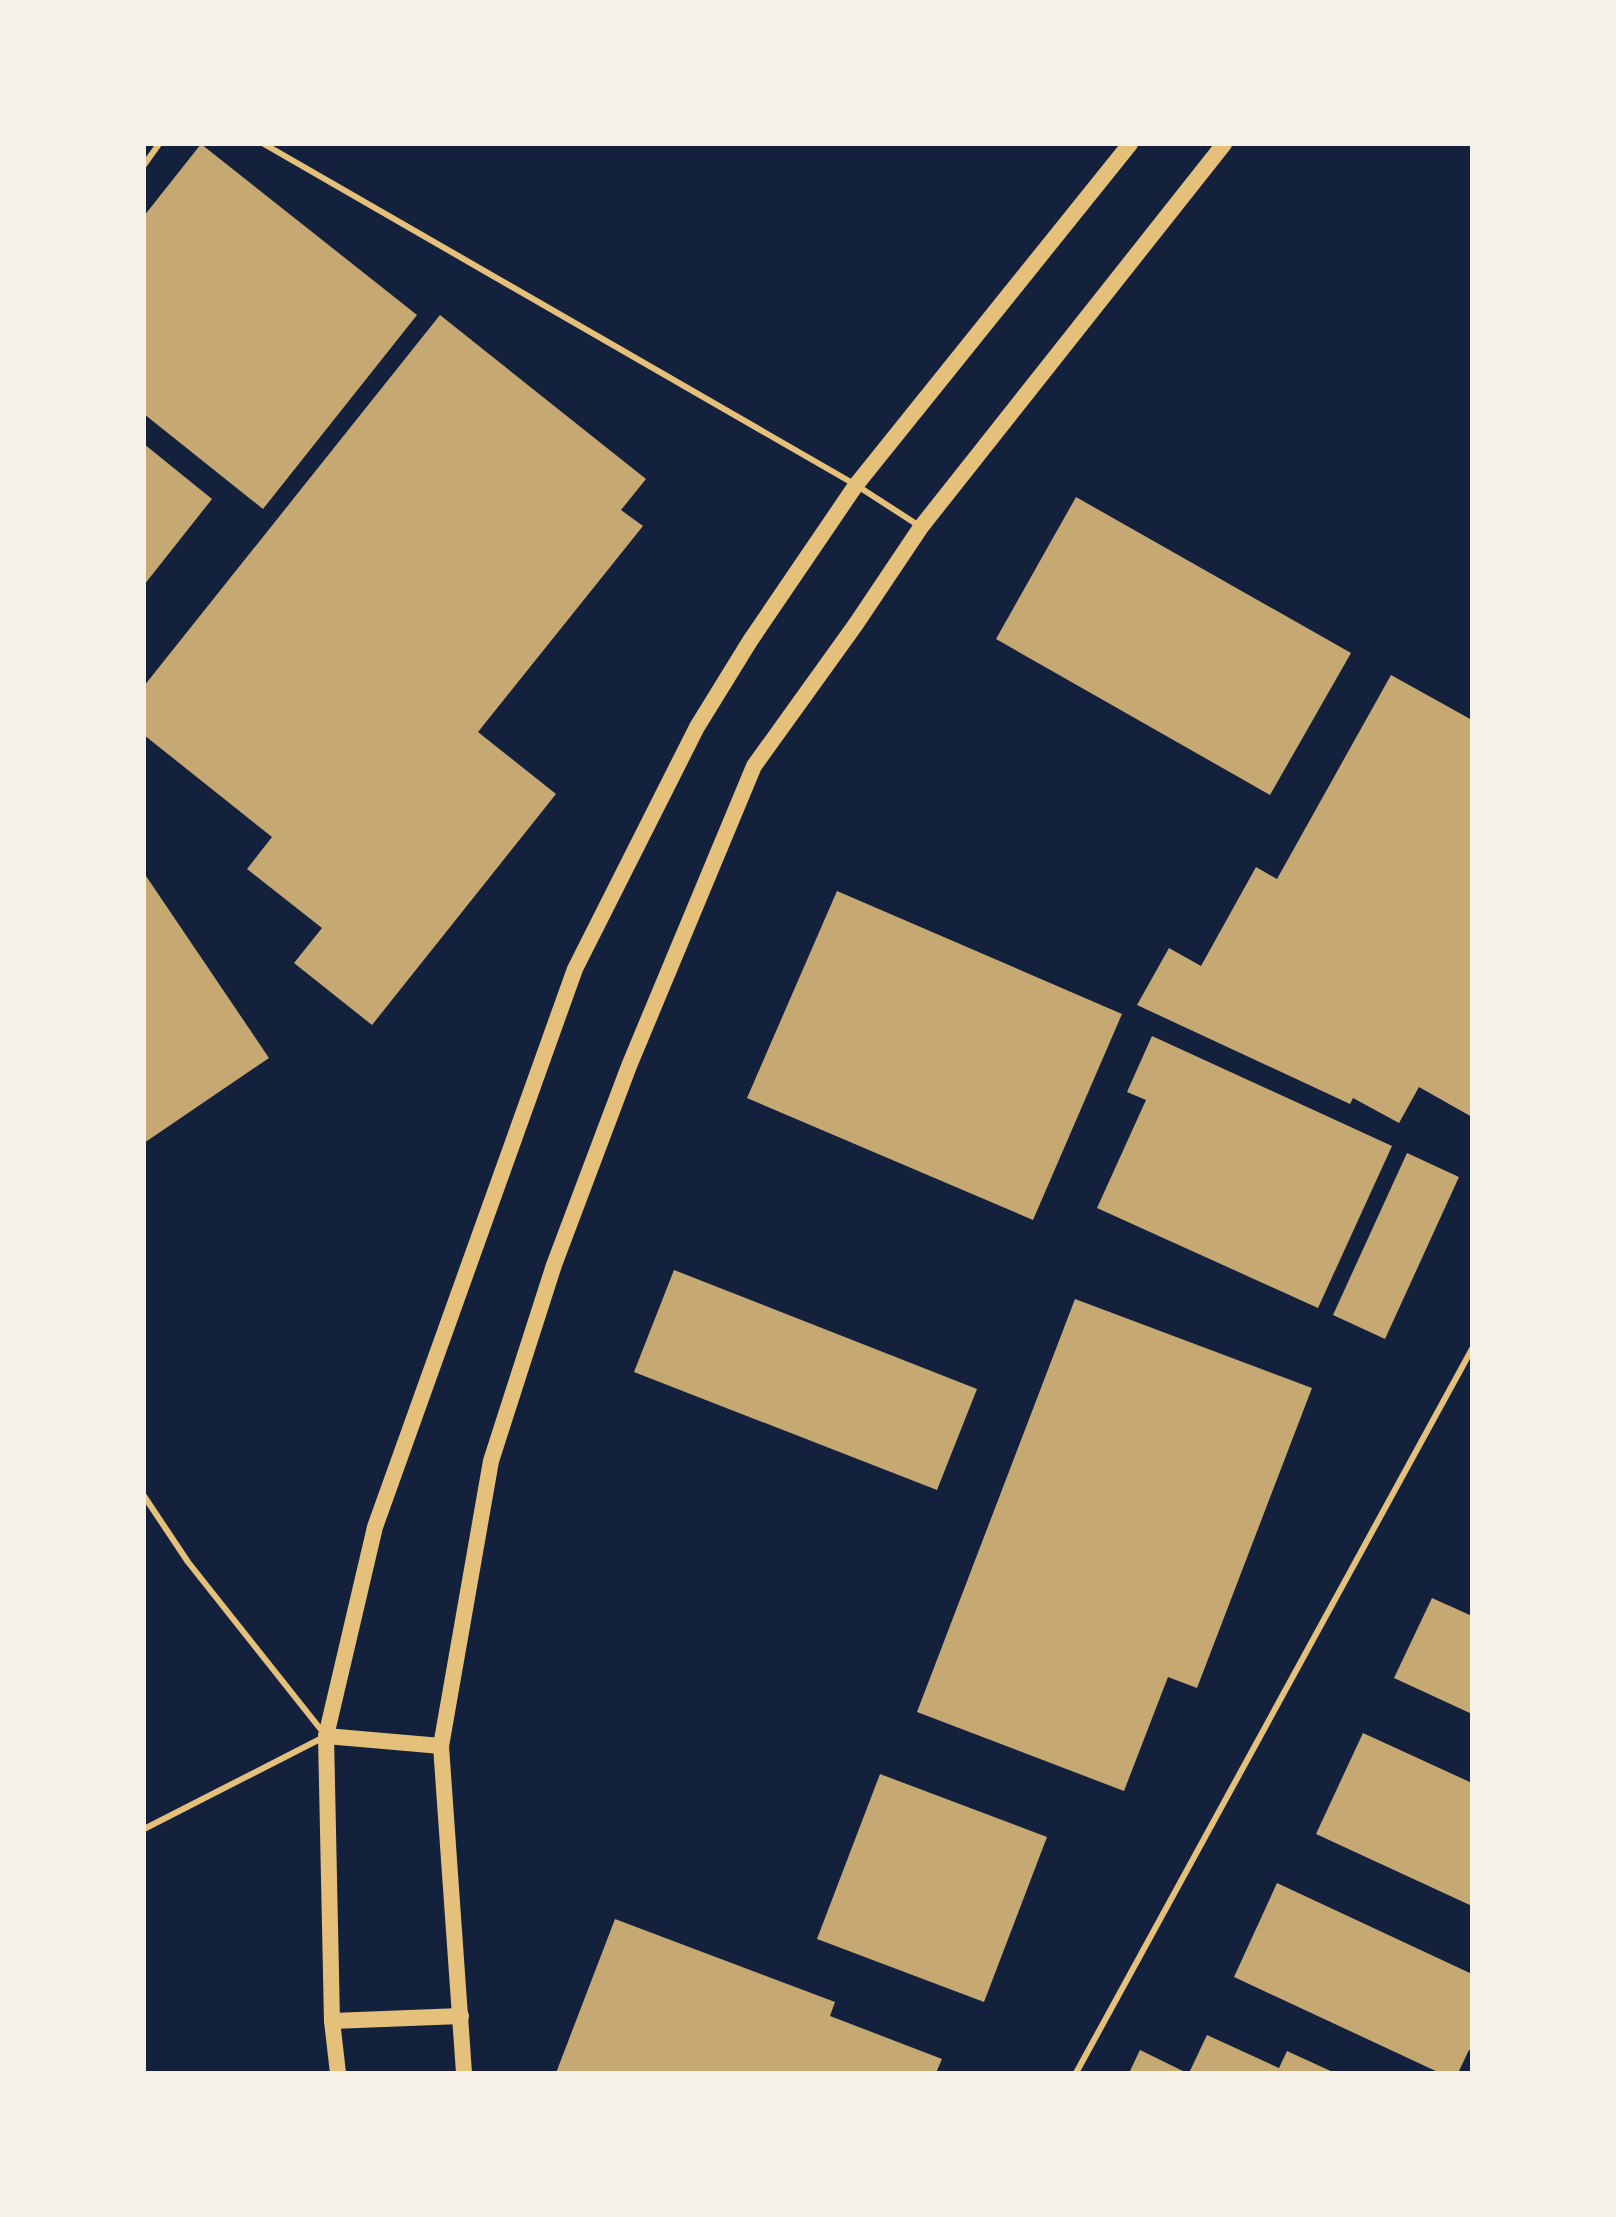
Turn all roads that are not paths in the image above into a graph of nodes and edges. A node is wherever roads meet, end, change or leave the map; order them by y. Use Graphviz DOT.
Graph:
graph roads {
  1 [pos="159,144"];
  2 [pos="264,144"];
  3 [pos="1130,144"];
  4 [pos="1224,144"];
  5 [pos="144,165"];
  6 [pos="856,485"];
  7 [pos="921,527"];
  8 [pos="1472,1349"];
  9 [pos="144,1496"];
  10 [pos="326,1736"];
  11 [pos="441,1746"];
  12 [pos="144,1829"];
  13 [pos="461,2016"];
  14 [pos="332,2021"];
  15 [pos="338,2073"];
  16 [pos="464,2073"];
  17 [pos="1076,2073"];
  1 -- 5 [label="lane"];
  2 -- 6 [label="lane"];
  3 -- 6 [label="main road"];
  4 -- 7 [label="main road"];
  6 -- 7 [label="lane"];
  6 -- 10 [label="main road"];
  7 -- 11 [label="main road"];
  8 -- 17 [label="lane"];
  9 -- 10 [label="lane"];
  10 -- 11 [label="main road"];
  10 -- 12 [label="lane"];
  10 -- 14 [label="main road"];
  11 -- 13 [label="main road"];
  13 -- 14 [label="main road"];
  13 -- 16 [label="main road"];
  14 -- 15 [label="main road"];
}
